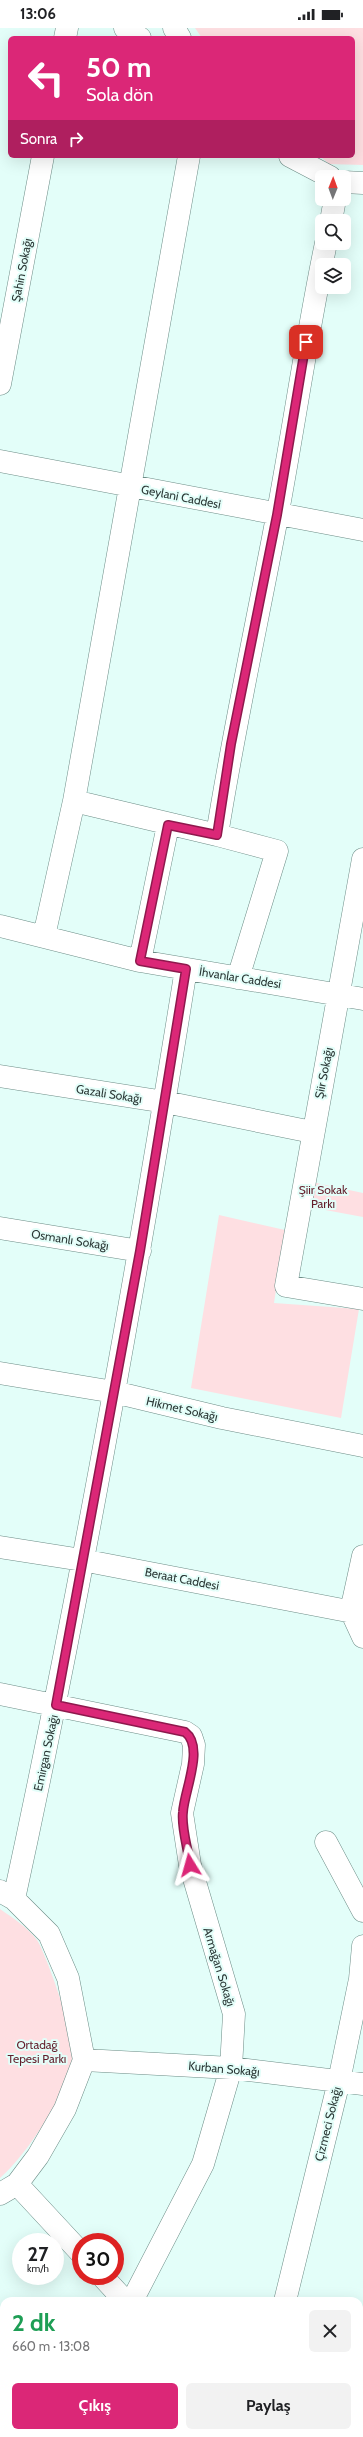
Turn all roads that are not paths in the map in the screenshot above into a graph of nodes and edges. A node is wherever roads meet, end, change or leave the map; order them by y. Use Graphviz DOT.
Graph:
graph roads {
  1 [pos="125,28"];
  2 [pos="137,36"];
  3 [pos="43,158"];
  4 [pos="189,158"];
  5 [pos="294,158"];
  6 [pos="317,170"];
  7 [pos="351,182"];
  8 [pos="363,183"];
  9 [pos="325,250"];
  10 [pos="0,384"];
  11 [pos="0,461"];
  12 [pos="129,486"];
  13 [pos="277,515"];
  14 [pos="363,530"];
  15 [pos="74,801"];
  16 [pos="168,825"];
  17 [pos="217,835"];
  18 [pos="363,859"];
  19 [pos="0,926"];
  20 [pos="44,936"];
  21 [pos="140,961"];
  22 [pos="186,969"];
  23 [pos="238,978"];
  24 [pos="339,995"];
  25 [pos="363,999"];
  26 [pos="0,1076"];
  27 [pos="165,1102"];
  28 [pos="312,1132"];
  29 [pos="0,1228"];
  30 [pos="140,1251"];
  31 [pos="363,1299"];
  32 [pos="0,1373"];
  33 [pos="114,1392"];
  34 [pos="363,1446"];
  35 [pos="0,1547"];
  36 [pos="363,1556"];
  37 [pos="82,1560"];
  38 [pos="357,1612"];
  39 [pos="363,1637"];
  40 [pos="0,1694"];
  41 [pos="56,1705"];
  42 [pos="326,1842"];
  43 [pos="7,1895"];
  44 [pos="363,1912"];
  45 [pos="363,1946"];
  46 [pos="84,2060"];
  47 [pos="231,2068"];
  48 [pos="339,2081"];
  49 [pos="363,2084"];
  50 [pos="8,2189"];
  51 [pos="72,2245"];
  52 [pos="110,2285"];
  53 [pos="121,2297"];
  54 [pos="134,2297"];
  55 [pos="286,2297"];
  1 -- 2 [label="street"];
  3 -- 10 [label="street, Şahin Sokağı"];
  4 -- 12 [label="street"];
  5 -- 6 [label="street"];
  7 -- 8 [label="street"];
  9 -- 13 [label="street"];
  11 -- 12 [label="street, Geylani Caddesi"];
  12 -- 13 [label="street, Geylani Caddesi"];
  12 -- 15 [label="street"];
  13 -- 14 [label="street, Geylani Caddesi"];
  13 -- 17 [label="street"];
  15 -- 16 [label="street"];
  15 -- 20 [label="street"];
  16 -- 17 [label="street"];
  16 -- 21 [label="street"];
  17 -- 23 [label="street"];
  18 -- 24 [label="street, Şiir Sokağı"];
  19 -- 20 [label="street, İhvanlar Caddesi"];
  20 -- 21 [label="street, İhvanlar Caddesi"];
  21 -- 22 [label="street, İhvanlar Caddesi"];
  22 -- 23 [label="street, İhvanlar Caddesi"];
  22 -- 27 [label="street, Emirgan Sokağı"];
  23 -- 24 [label="street, İhvanlar Caddesi"];
  24 -- 25 [label="street, İhvanlar Caddesi"];
  24 -- 28 [label="street, Şiir Sokağı"];
  26 -- 27 [label="street, Gazali Sokağı"];
  27 -- 28 [label="street, Gazali Sokağı"];
  27 -- 30 [label="street, Emirgan Sokağı"];
  28 -- 31 [label="street, Şiir Sokağı"];
  29 -- 30 [label="street, Osmanlı Sokağı"];
  30 -- 33 [label="street, Emirgan Sokağı"];
  32 -- 33 [label="street, Hikmet Sokağı"];
  33 -- 34 [label="street, Hikmet Sokağı"];
  33 -- 37 [label="street, Emirgan Sokağı"];
  35 -- 37 [label="street, Beraat Caddesi"];
  36 -- 38 [label="street"];
  37 -- 38 [label="street, Beraat Caddesi"];
  37 -- 41 [label="street, Emirgan Sokağı"];
  38 -- 39 [label="street"];
  40 -- 41 [label="street"];
  41 -- 43 [label="street, Emirgan Sokağı"];
  41 -- 47 [label="street, Armağan Sokağı"];
  42 -- 44 [label="street"];
  43 -- 46 [label="street"];
  45 -- 48 [label="street, Çizmeci Sokağı"];
  46 -- 47 [label="street, Kurban Sokağı"];
  46 -- 50 [label="street"];
  47 -- 48 [label="street, Kurban Sokağı"];
  47 -- 54 [label="street, Armağan Sokağı"];
  48 -- 49 [label="street, Kurban Sokağı"];
  48 -- 55 [label="street, Çizmeci Sokağı"];
  50 -- 51 [label="street"];
  52 -- 53 [label="street"];
}
